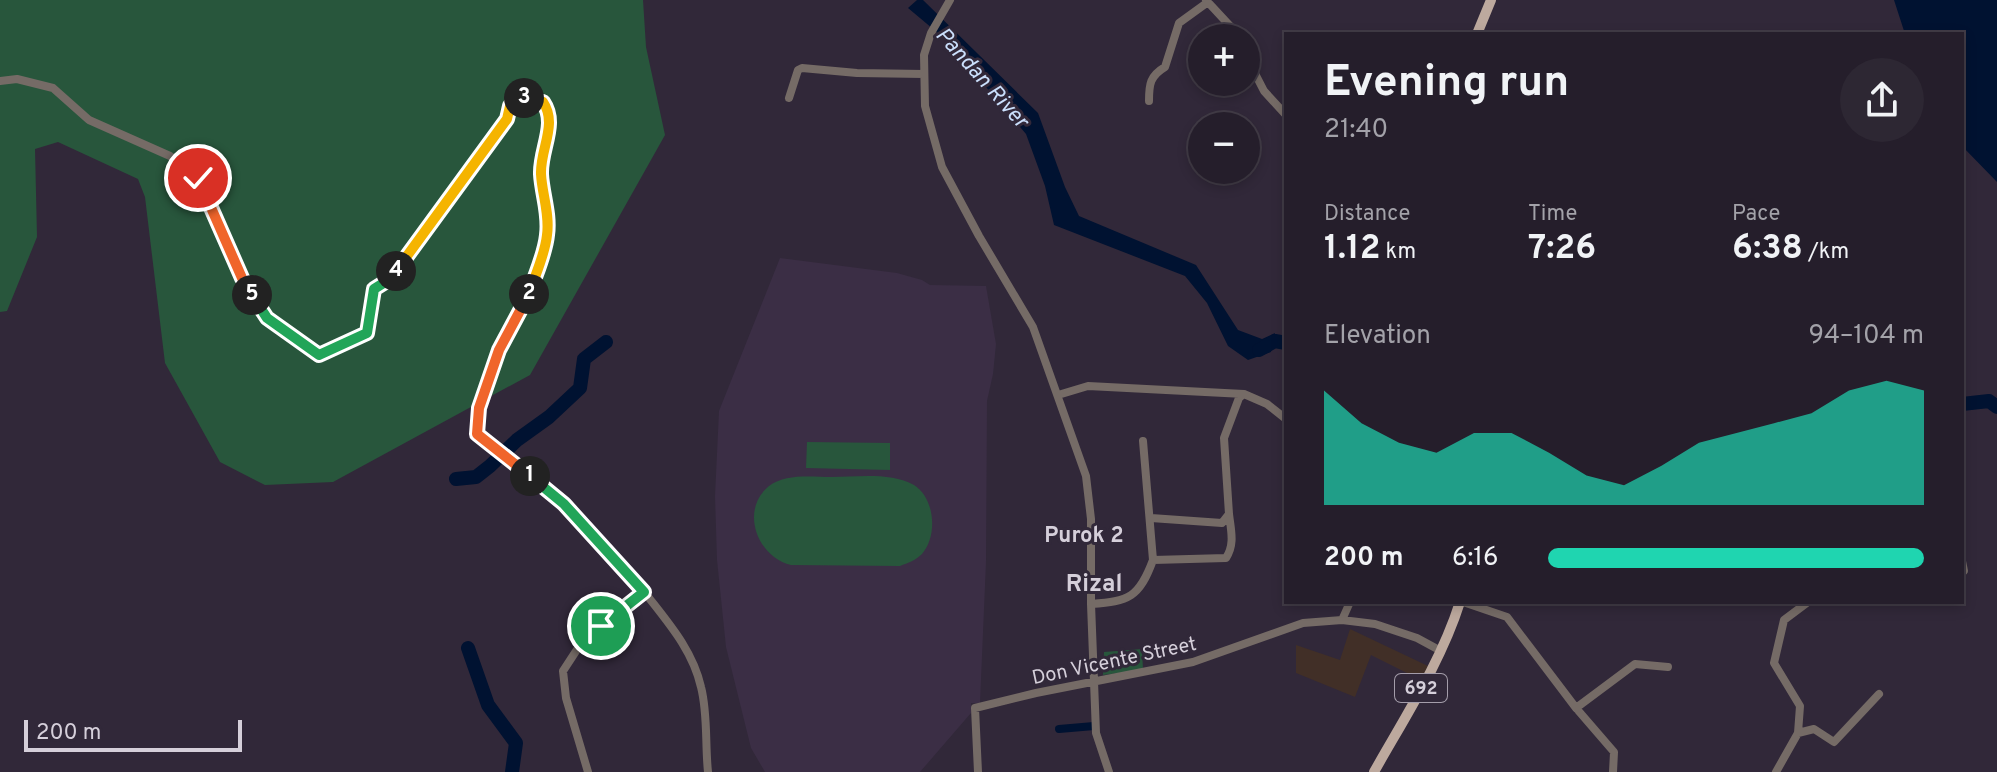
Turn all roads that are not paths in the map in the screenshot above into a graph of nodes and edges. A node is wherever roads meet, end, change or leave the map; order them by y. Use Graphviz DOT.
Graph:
graph roads {
  1 [pos="950,0"];
  2 [pos="1491,0"];
  3 [pos="1207,1"];
  4 [pos="1228,24"];
  5 [pos="1478,32"];
  6 [pos="924,74"];
  7 [pos="0,81"];
  8 [pos="1260,83"];
  9 [pos="789,98"];
  10 [pos="1149,101"];
  11 [pos="1284,113"];
  12 [pos="1244,394"];
  13 [pos="1058,395"];
  14 [pos="1284,417"];
  15 [pos="1143,441"];
  16 [pos="1229,514"];
  17 [pos="1151,518"];
  18 [pos="1153,560"];
  19 [pos="644,592"];
  20 [pos="1091,604"];
  21 [pos="1349,604"];
  22 [pos="1461,604"];
  23 [pos="1468,604"];
  24 [pos="1805,604"];
  25 [pos="1342,620"];
  26 [pos="1441,651"];
  27 [pos="1668,667"];
  28 [pos="1095,681"];
  29 [pos="1879,694"];
  30 [pos="1576,708"];
  31 [pos="1798,733"];
  32 [pos="588,772"];
  33 [pos="708,772"];
  34 [pos="978,772"];
  35 [pos="1109,772"];
  36 [pos="1374,772"];
  37 [pos="1613,772"];
  38 [pos="1776,772"];
  1 -- 6 [label="street"];
  2 -- 5 [label="main road"];
  3 -- 4 [label="street"];
  3 -- 10 [label="street"];
  6 -- 9 [label="street"];
  6 -- 13 [label="street"];
  7 -- 19 [label="street"];
  8 -- 11 [label="street"];
  12 -- 13 [label="street"];
  12 -- 14 [label="street"];
  12 -- 16 [label="street"];
  13 -- 20 [label="street"];
  15 -- 17 [label="street"];
  16 -- 17 [label="street"];
  16 -- 18 [label="street"];
  17 -- 18 [label="street"];
  18 -- 20 [label="street"];
  19 -- 32 [label="street"];
  19 -- 33 [label="street"];
  20 -- 28 [label="street"];
  21 -- 25 [label="street"];
  22 -- 26 [label="main road, 692"];
  23 -- 30 [label="street"];
  24 -- 31 [label="street"];
  25 -- 26 [label="street, Don Vicente Street"];
  25 -- 28 [label="street, Don Vicente Street"];
  26 -- 36 [label="main road, 692"];
  27 -- 30 [label="street"];
  28 -- 34 [label="street, Don Vicente Street"];
  28 -- 35 [label="street"];
  29 -- 31 [label="street"];
  30 -- 37 [label="street"];
  31 -- 38 [label="street"];
}
